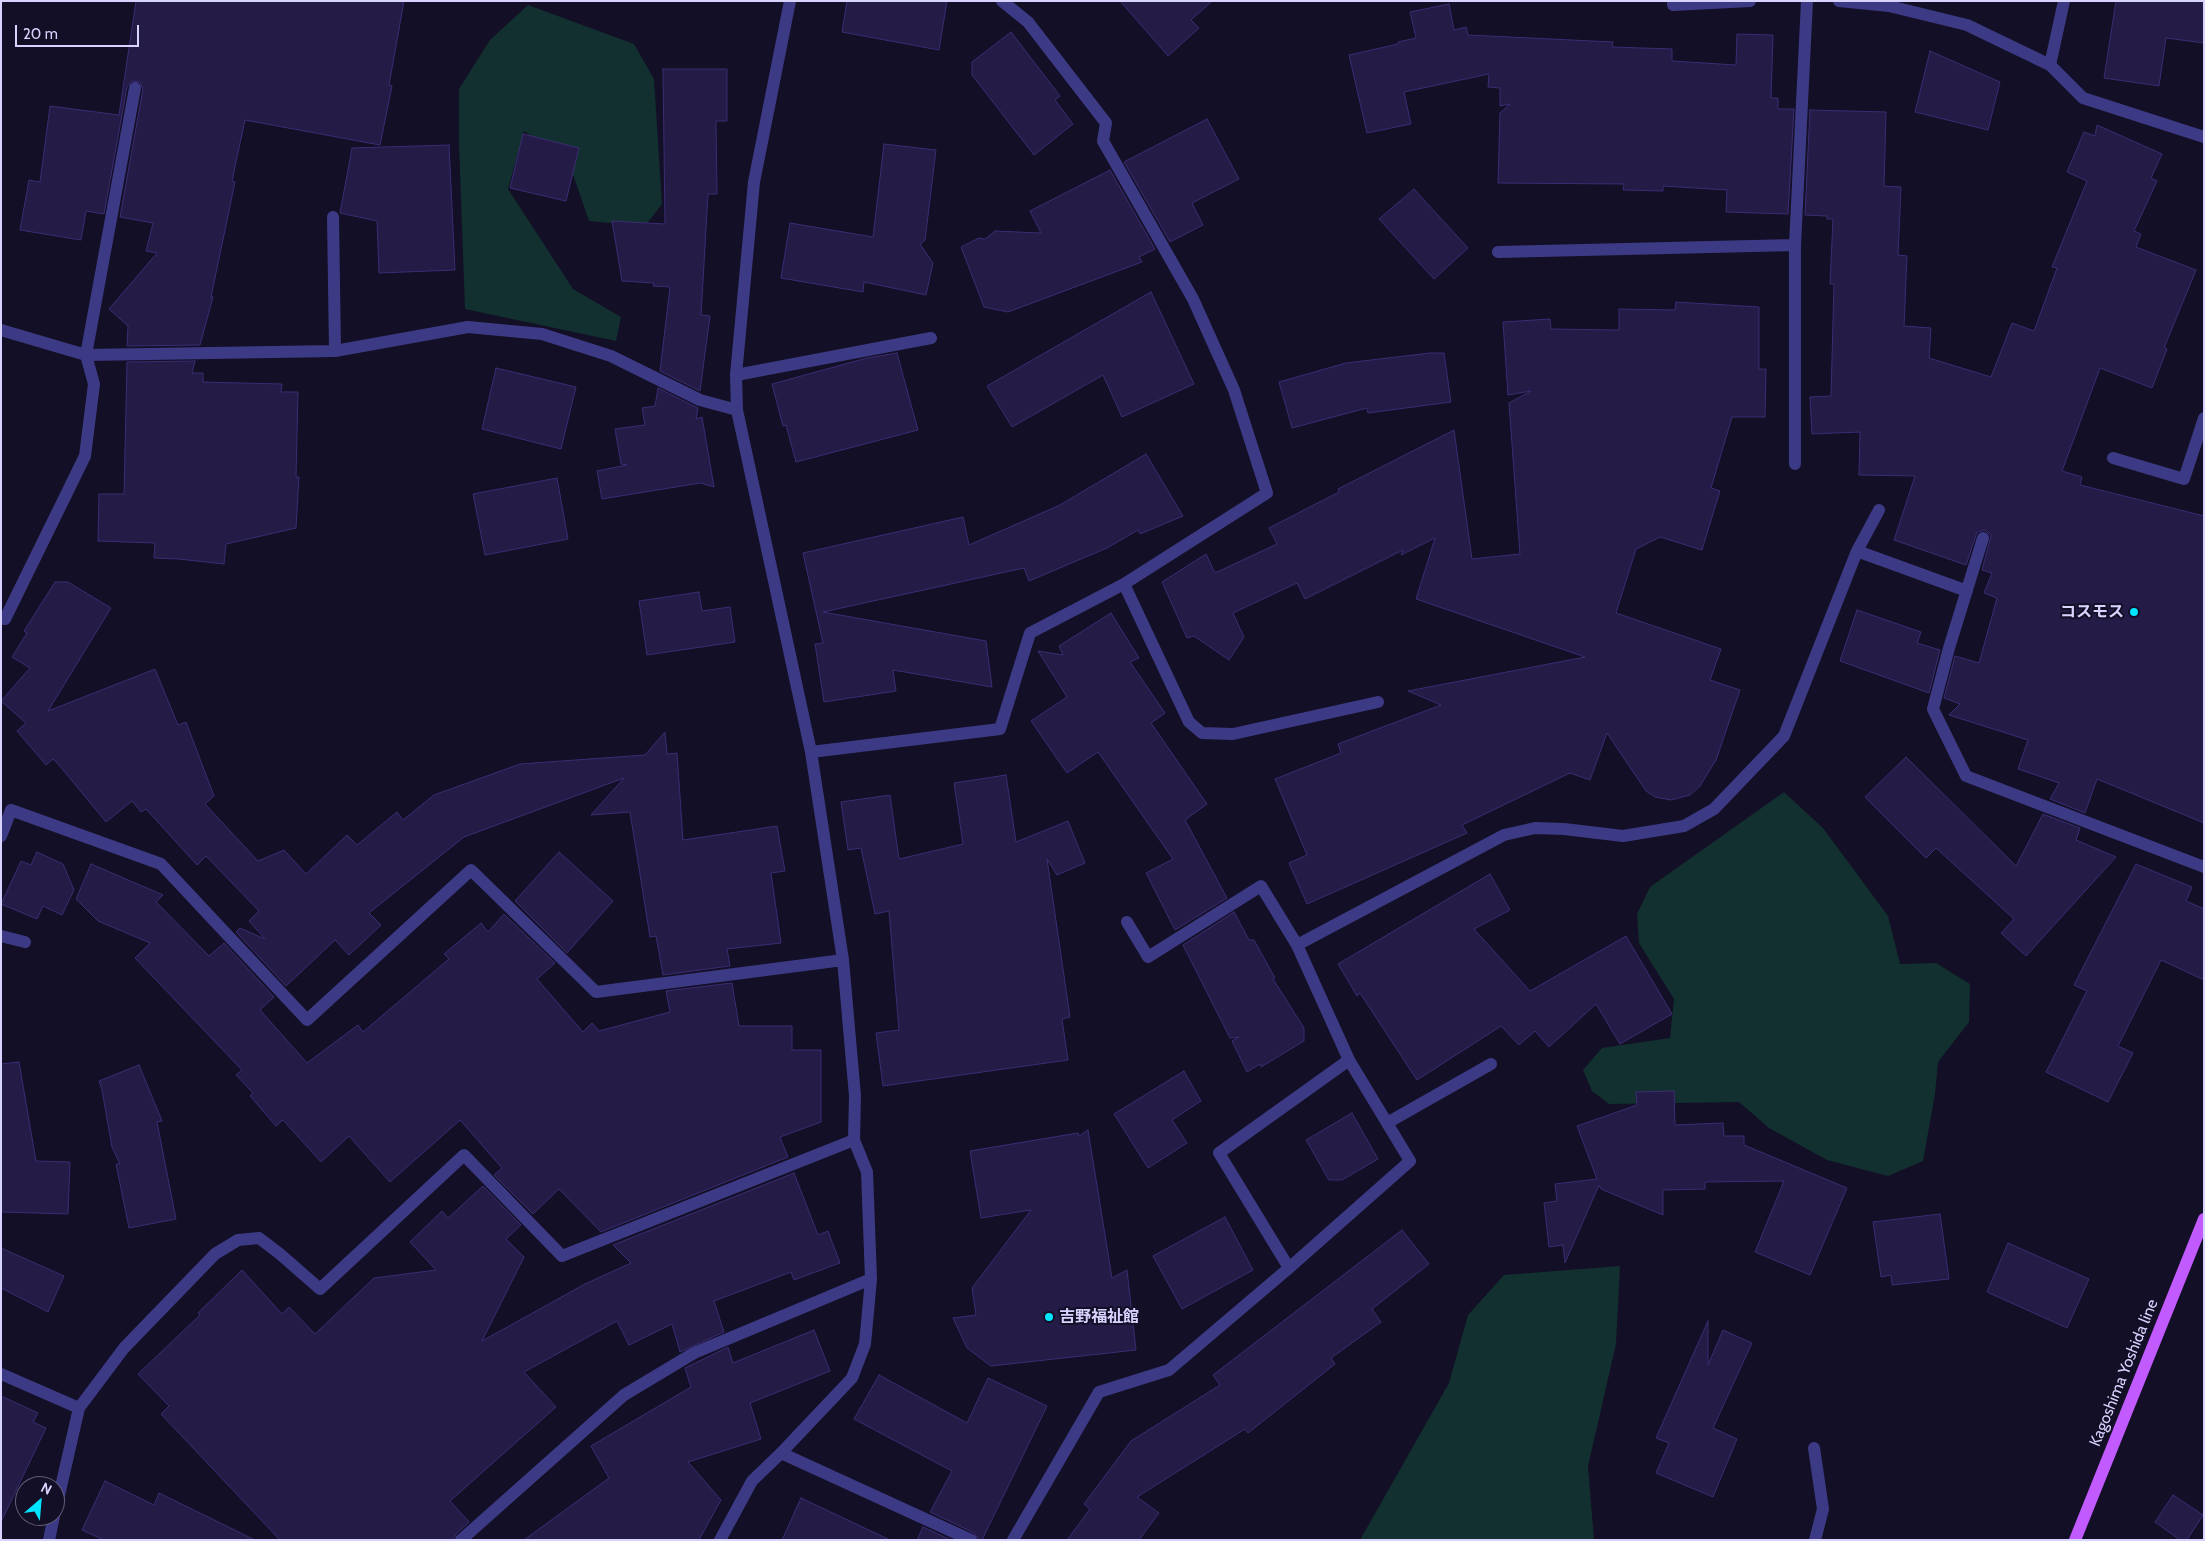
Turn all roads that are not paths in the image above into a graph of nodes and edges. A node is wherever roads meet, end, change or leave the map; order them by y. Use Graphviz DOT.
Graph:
graph roads {
  1 [pos="790,1"];
  2 [pos="1002,1"];
  3 [pos="1673,1"];
  4 [pos="1750,1"];
  5 [pos="1806,1"];
  6 [pos="1839,1"];
  7 [pos="2064,1"];
  8 [pos="2050,65"];
  9 [pos="135,88"];
  10 [pos="2204,137"];
  11 [pos="333,217"];
  12 [pos="1795,245"];
  13 [pos="1498,252"];
  14 [pos="1,330"];
  15 [pos="931,338"];
  16 [pos="335,351"];
  17 [pos="86,356"];
  18 [pos="736,375"];
  19 [pos="737,410"];
  20 [pos="2204,418"];
  21 [pos="2113,458"];
  22 [pos="1796,464"];
  23 [pos="1880,510"];
  24 [pos="1982,538"];
  25 [pos="1857,551"];
  26 [pos="1124,584"];
  27 [pos="1966,591"];
  28 [pos="5,620"];
  29 [pos="1378,702"];
  30 [pos="811,752"];
  31 [pos="1,836"];
  32 [pos="2204,867"];
  33 [pos="1127,922"];
  34 [pos="1,936"];
  35 [pos="24,942"];
  36 [pos="1297,945"];
  37 [pos="843,960"];
  38 [pos="1349,1060"];
  39 [pos="1492,1064"];
  40 [pos="1387,1123"];
  41 [pos="854,1140"];
  42 [pos="2204,1219"];
  43 [pos="1289,1268"];
  44 [pos="871,1279"];
  45 [pos="1,1374"];
  46 [pos="79,1408"];
  47 [pos="1814,1448"];
  48 [pos="781,1453"];
  49 [pos="64,1476"];
  50 [pos="52,1526"];
  51 [pos="49,1540"];
  52 [pos="461,1540"];
  53 [pos="720,1540"];
  54 [pos="971,1540"];
  55 [pos="1013,1540"];
  56 [pos="1815,1540"];
  57 [pos="2075,1540"];
  1 -- 18 [label="street"];
  2 -- 26 [label="street"];
  3 -- 4 [label="street"];
  5 -- 12 [label="street"];
  6 -- 8 [label="street"];
  7 -- 8 [label="street"];
  8 -- 10 [label="street"];
  9 -- 17 [label="street"];
  11 -- 16 [label="street"];
  12 -- 13 [label="street"];
  12 -- 22 [label="street"];
  14 -- 17 [label="street"];
  15 -- 18 [label="street"];
  16 -- 17 [label="street"];
  16 -- 19 [label="street"];
  17 -- 28 [label="street"];
  18 -- 19 [label="street"];
  19 -- 30 [label="street"];
  20 -- 21 [label="street"];
  23 -- 25 [label="street"];
  24 -- 27 [label="street"];
  25 -- 27 [label="street"];
  25 -- 36 [label="street"];
  26 -- 29 [label="street"];
  26 -- 30 [label="street"];
  27 -- 32 [label="street"];
  30 -- 37 [label="street"];
  31 -- 37 [label="street"];
  33 -- 36 [label="street"];
  34 -- 35 [label="street"];
  36 -- 38 [label="street"];
  37 -- 41 [label="street"];
  38 -- 40 [label="street"];
  38 -- 43 [label="street"];
  39 -- 40 [label="street"];
  40 -- 43 [label="street"];
  41 -- 44 [label="street"];
  41 -- 46 [label="street"];
  42 -- 57 [label="main road, Kagoshima Yoshida line"];
  43 -- 55 [label="street"];
  44 -- 48 [label="street"];
  44 -- 52 [label="street"];
  45 -- 46 [label="street"];
  46 -- 49 [label="street"];
  47 -- 56 [label="street"];
  48 -- 53 [label="street"];
  48 -- 54 [label="street"];
  50 -- 51 [label="street"];
}
